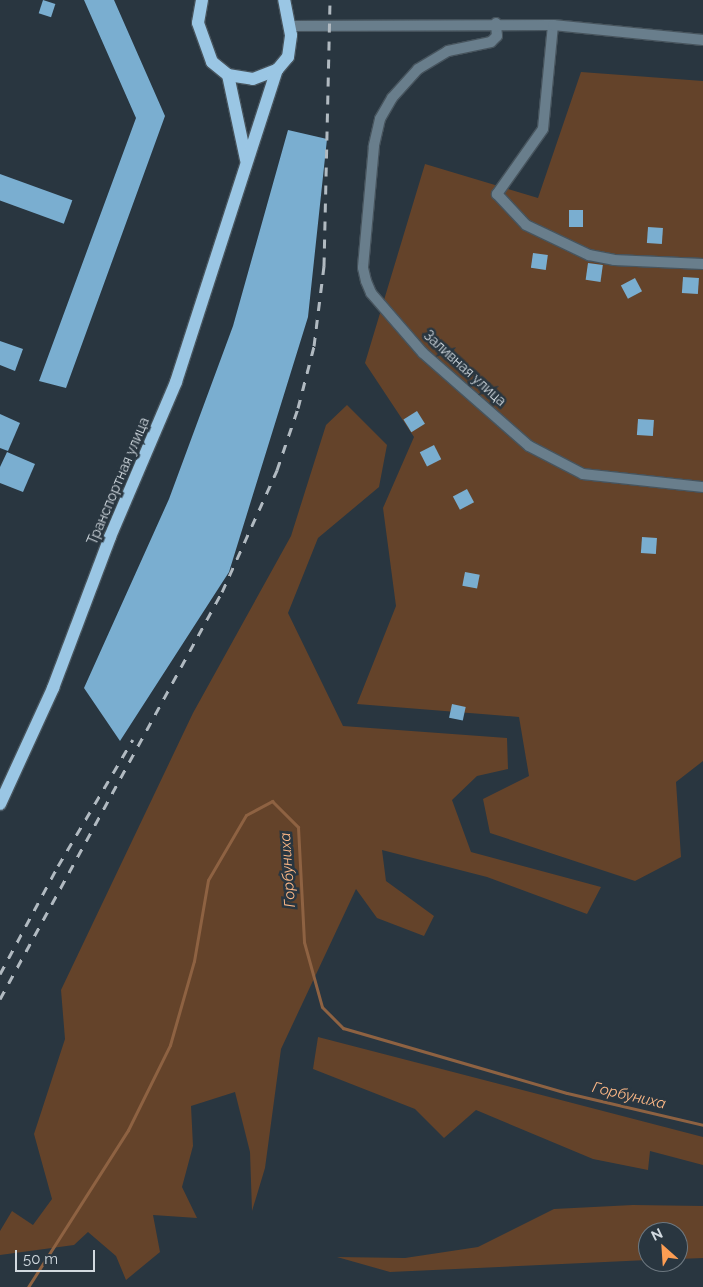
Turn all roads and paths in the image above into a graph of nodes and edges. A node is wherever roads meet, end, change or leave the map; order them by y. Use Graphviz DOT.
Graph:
graph roads {
  1 [pos="202,0"];
  2 [pos="284,0"];
  3 [pos="496,23"];
  4 [pos="553,25"];
  5 [pos="290,26"];
  6 [pos="703,40"];
  7 [pos="277,70"];
  8 [pos="228,74"];
  9 [pos="247,163"];
  10 [pos="703,264"];
  11 [pos="703,487"];
  12 [pos="0,804"];
  1 -- 8 [label="main road"];
  2 -- 5 [label="main road, Транспортная улица"];
  3 -- 4 [label="street"];
  3 -- 5 [label="street"];
  3 -- 11 [label="street, Заливная улица"];
  4 -- 6 [label="street"];
  4 -- 10 [label="street"];
  5 -- 7 [label="main road, Транспортная улица"];
  7 -- 8 [label="main road"];
  7 -- 9 [label="main road, Транспортная улица"];
  8 -- 9 [label="main road"];
  9 -- 12 [label="main road, Транспортная улица"];
}
